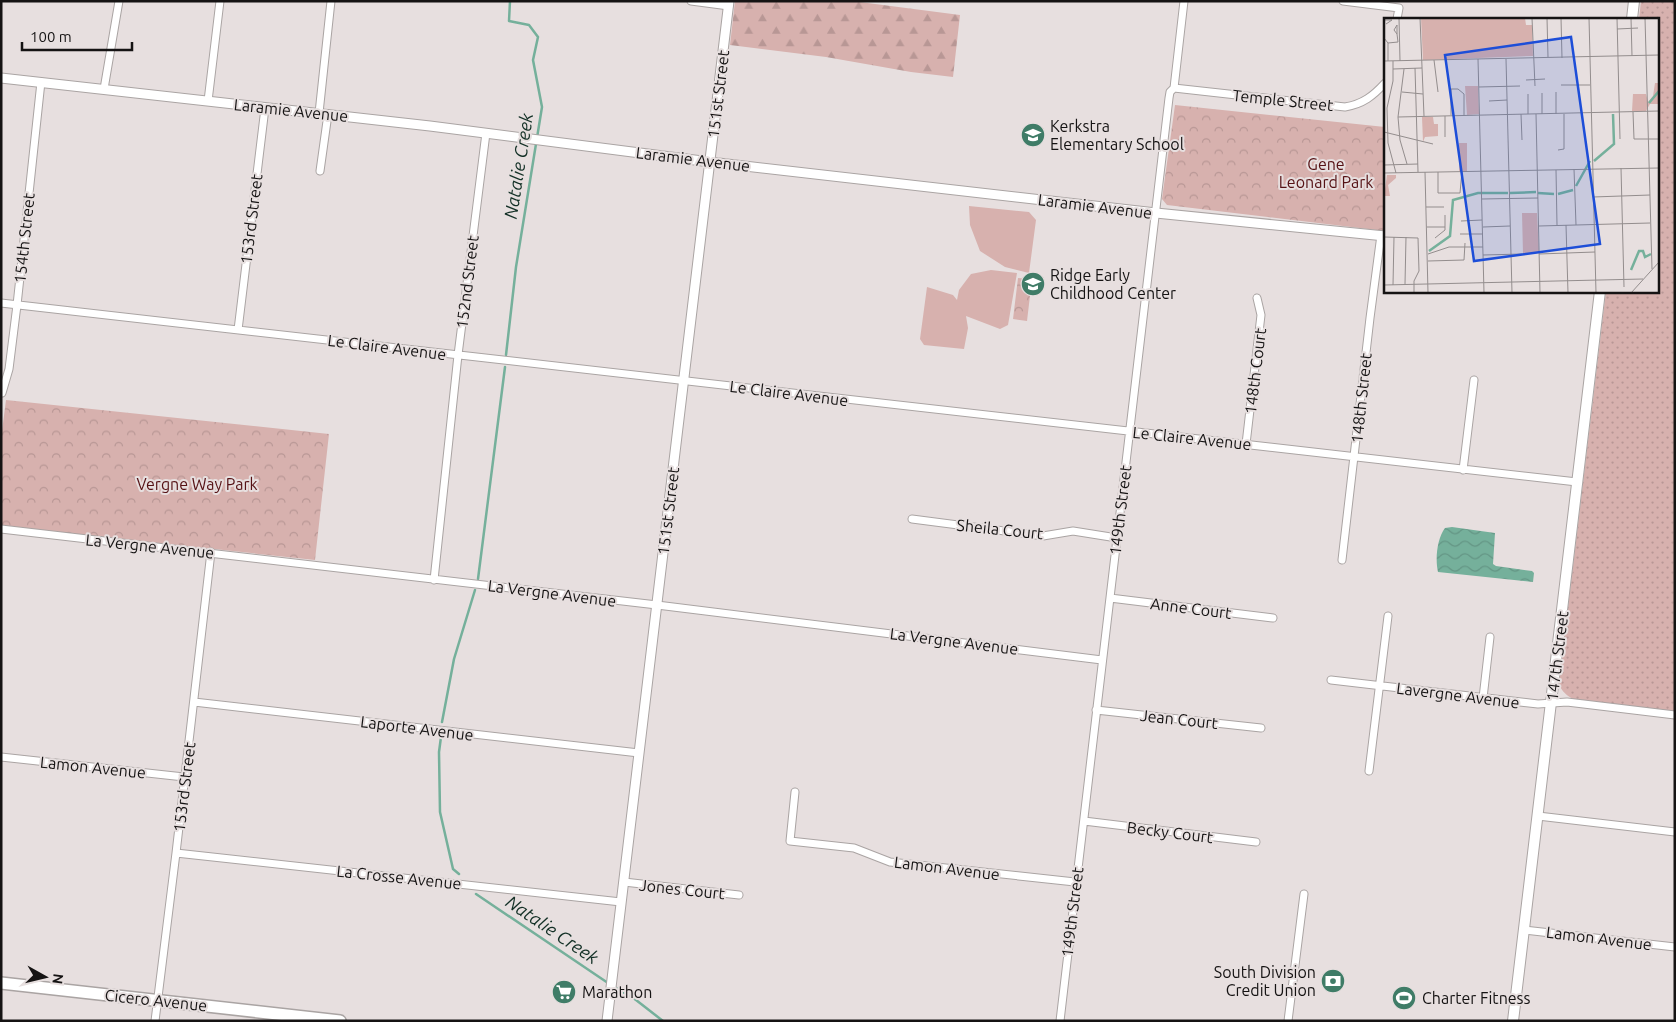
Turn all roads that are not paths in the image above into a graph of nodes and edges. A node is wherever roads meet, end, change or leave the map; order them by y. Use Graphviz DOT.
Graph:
graph roads {
  1 [pos="119,1"];
  2 [pos="220,1"];
  3 [pos="331,1"];
  4 [pos="691,1"];
  5 [pos="1184,1"];
  6 [pos="1344,1"];
  7 [pos="1634,1"];
  8 [pos="729,3"];
  9 [pos="1397,18"];
  10 [pos="1632,18"];
  11 [pos="1,78"];
  12 [pos="41,82"];
  13 [pos="1384,84"];
  14 [pos="1174,88"];
  15 [pos="104,89"];
  16 [pos="208,101"];
  17 [pos="265,108"];
  18 [pos="323,114"];
  19 [pos="486,133"];
  20 [pos="710,162"];
  21 [pos="320,171"];
  22 [pos="1156,213"];
  23 [pos="1383,236"];
  24 [pos="1600,292"];
  25 [pos="1256,298"];
  26 [pos="1,303"];
  27 [pos="17,305"];
  28 [pos="238,330"];
  29 [pos="458,355"];
  30 [pos="1474,380"];
  31 [pos="684,381"];
  32 [pos="2,392"];
  33 [pos="1130,431"];
  34 [pos="1246,444"];
  35 [pos="1355,457"];
  36 [pos="1463,470"];
  37 [pos="1577,482"];
  38 [pos="912,520"];
  39 [pos="1,529"];
  40 [pos="1117,538"];
  41 [pos="211,552"];
  42 [pos="1342,560"];
  43 [pos="434,580"];
  44 [pos="1110,598"];
  45 [pos="657,605"];
  46 [pos="1388,616"];
  47 [pos="1273,618"];
  48 [pos="1490,637"];
  49 [pos="1102,660"];
  50 [pos="1331,680"];
  51 [pos="1380,686"];
  52 [pos="1483,698"];
  53 [pos="194,702"];
  54 [pos="1551,703"];
  55 [pos="1096,710"];
  56 [pos="1675,715"];
  57 [pos="1261,728"];
  58 [pos="639,753"];
  59 [pos="1,757"];
  60 [pos="1369,771"];
  61 [pos="184,777"];
  62 [pos="795,792"];
  63 [pos="1538,816"];
  64 [pos="1084,821"];
  65 [pos="1675,832"];
  66 [pos="1256,842"];
  67 [pos="176,852"];
  68 [pos="624,882"];
  69 [pos="1075,882"];
  70 [pos="1304,894"];
  71 [pos="739,895"];
  72 [pos="621,902"];
  73 [pos="1524,930"];
  74 [pos="1675,947"];
  75 [pos="1,983"];
  76 [pos="157,1000"];
  77 [pos="155,1021"];
  78 [pos="340,1021"];
  79 [pos="607,1021"];
  80 [pos="1060,1021"];
  81 [pos="1288,1021"];
  82 [pos="1513,1021"];
  1 -- 15 [label="street"];
  2 -- 16 [label="street"];
  3 -- 18 [label="street"];
  4 -- 8 [label="street"];
  5 -- 14 [label="street, 149th Street"];
  6 -- 9 [label="street"];
  7 -- 10 [label="main road"];
  8 -- 20 [label="street, 151st Street"];
  11 -- 12 [label="street, Laramie Avenue"];
  12 -- 15 [label="street, Laramie Avenue"];
  12 -- 27 [label="street, 154th Street"];
  13 -- 14 [label="street, Temple Street"];
  14 -- 22 [label="street, 149th Street"];
  15 -- 16 [label="street, Laramie Avenue"];
  16 -- 17 [label="street, Laramie Avenue"];
  17 -- 18 [label="street, Laramie Avenue"];
  17 -- 28 [label="street, 153rd Street"];
  18 -- 19 [label="street, Laramie Avenue"];
  18 -- 21 [label="street"];
  19 -- 20 [label="street, Laramie Avenue"];
  19 -- 29 [label="street, 152nd Street"];
  20 -- 22 [label="street, Laramie Avenue"];
  20 -- 31 [label="street, 151st Street"];
  22 -- 23 [label="street, Laramie Avenue"];
  22 -- 33 [label="street, 149th Street"];
  23 -- 35 [label="street, 148th Street"];
  24 -- 37 [label="main road, 147th Street"];
  25 -- 34 [label="street, 148th Court"];
  26 -- 27 [label="street, Le Claire Avenue"];
  27 -- 28 [label="street, Le Claire Avenue"];
  27 -- 32 [label="street, 154th Street"];
  28 -- 29 [label="street, Le Claire Avenue"];
  29 -- 31 [label="street, Le Claire Avenue"];
  29 -- 43 [label="street, 152nd Street"];
  30 -- 36 [label="street"];
  31 -- 33 [label="street, Le Claire Avenue"];
  31 -- 45 [label="street, 151st Street"];
  33 -- 34 [label="street, Le Claire Avenue"];
  33 -- 40 [label="street, 149th Street"];
  34 -- 35 [label="street, Le Claire Avenue"];
  35 -- 36 [label="street, Le Claire Avenue"];
  35 -- 42 [label="street, 148th Street"];
  36 -- 37 [label="street, Le Claire Avenue"];
  37 -- 54 [label="main road, 147th Street"];
  38 -- 40 [label="street, Sheila Court"];
  39 -- 41 [label="street, La Vergne Avenue"];
  40 -- 44 [label="street, 149th Street"];
  41 -- 43 [label="street, La Vergne Avenue"];
  41 -- 53 [label="street, 153rd Street"];
  43 -- 45 [label="street, La Vergne Avenue"];
  44 -- 47 [label="street, Anne Court"];
  44 -- 49 [label="street, 149th Street"];
  45 -- 49 [label="street, La Vergne Avenue"];
  45 -- 58 [label="street, 151st Street"];
  46 -- 51 [label="street"];
  48 -- 52 [label="street"];
  49 -- 55 [label="street, 149th Street"];
  50 -- 51 [label="street, Lavergne Avenue"];
  51 -- 52 [label="street, Lavergne Avenue"];
  51 -- 60 [label="street"];
  52 -- 54 [label="street, Lavergne Avenue"];
  53 -- 58 [label="street, Laporte Avenue"];
  53 -- 61 [label="street, 153rd Street"];
  54 -- 56 [label="street, Lavergne Avenue"];
  54 -- 63 [label="main road, 147th Street"];
  55 -- 57 [label="street, Jean Court"];
  55 -- 64 [label="street, 149th Street"];
  58 -- 68 [label="street, 151st Street"];
  59 -- 61 [label="street, Lamon Avenue"];
  61 -- 67 [label="street, 153rd Street"];
  62 -- 69 [label="street, Lamon Avenue"];
  63 -- 65 [label="street"];
  63 -- 73 [label="main road, 147th Street"];
  64 -- 66 [label="street, Becky Court"];
  64 -- 69 [label="street, 149th Street"];
  67 -- 72 [label="street, La Crosse Avenue"];
  67 -- 76 [label="street, 153rd Street"];
  68 -- 71 [label="street, Jones Court"];
  68 -- 72 [label="street, 151st Street"];
  69 -- 80 [label="street, 149th Street"];
  70 -- 81 [label="street"];
  72 -- 79 [label="street, 151st Street"];
  73 -- 74 [label="street, Lamon Avenue"];
  73 -- 82 [label="main road, 147th Street"];
  75 -- 76 [label="main road, Cicero Avenue"];
  76 -- 77 [label="street, 153rd Street"];
  76 -- 78 [label="main road, Cicero Avenue"];
}
